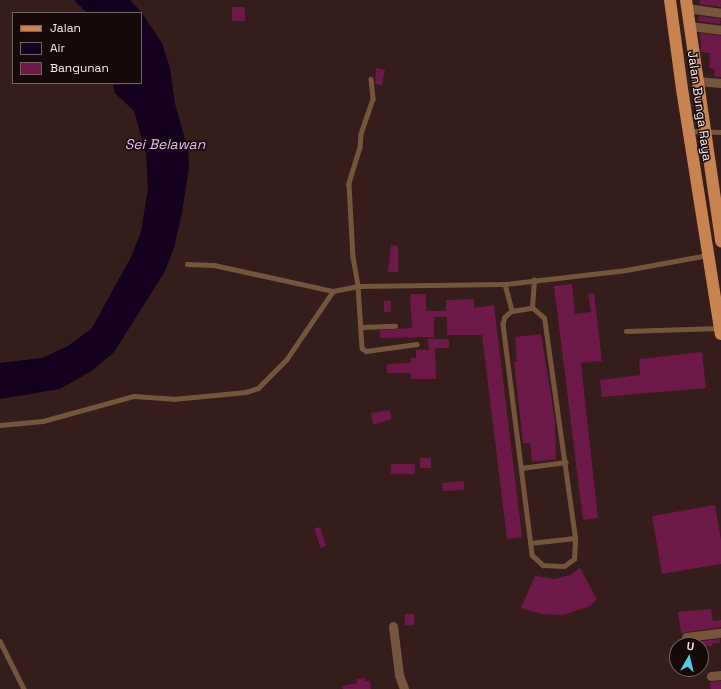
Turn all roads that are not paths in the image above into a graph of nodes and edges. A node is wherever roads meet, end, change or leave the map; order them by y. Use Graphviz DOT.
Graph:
graph roads {
  1 [pos="670,0"];
  2 [pos="686,4"];
  3 [pos="721,13"];
  4 [pos="690,26"];
  5 [pos="721,30"];
  6 [pos="371,79"];
  7 [pos="697,81"];
  8 [pos="721,83"];
  9 [pos="688,131"];
  10 [pos="704,132"];
  11 [pos="721,132"];
  12 [pos="721,241"];
  13 [pos="708,255"];
  14 [pos="187,264"];
  15 [pos="534,280"];
  16 [pos="505,284"];
  17 [pos="358,286"];
  18 [pos="332,291"];
  19 [pos="532,308"];
  20 [pos="512,310"];
  21 [pos="395,326"];
  22 [pos="361,327"];
  23 [pos="721,330"];
  24 [pos="626,331"];
  25 [pos="417,344"];
  26 [pos="0,425"];
  27 [pos="566,462"];
  28 [pos="521,468"];
  29 [pos="575,538"];
  30 [pos="530,543"];
  31 [pos="393,626"];
  32 [pos="721,633"];
  33 [pos="686,636"];
  34 [pos="0,641"];
  35 [pos="721,675"];
  36 [pos="711,676"];
  37 [pos="24,689"];
  38 [pos="404,689"];
  1 -- 9 [label="main road, Jalan Bunga Raya"];
  2 -- 3 [label="street"];
  2 -- 4 [label="main road, Jalan Bunga Raya"];
  4 -- 5 [label="street"];
  4 -- 7 [label="main road, Jalan Bunga Raya"];
  6 -- 17 [label="lane"];
  7 -- 8 [label="street"];
  7 -- 10 [label="main road, Jalan Bunga Raya"];
  9 -- 10 [label="lane"];
  9 -- 13 [label="main road, Jalan Bunga Raya"];
  10 -- 11 [label="lane"];
  10 -- 12 [label="main road, Jalan Bunga Raya"];
  13 -- 15 [label="lane"];
  13 -- 23 [label="main road, Jalan Bunga Raya"];
  14 -- 18 [label="lane"];
  15 -- 16 [label="lane"];
  15 -- 19 [label="lane"];
  16 -- 17 [label="lane"];
  16 -- 20 [label="lane"];
  17 -- 18 [label="lane"];
  17 -- 22 [label="lane"];
  18 -- 26 [label="lane"];
  19 -- 20 [label="lane"];
  19 -- 27 [label="lane"];
  20 -- 28 [label="lane"];
  21 -- 22 [label="lane"];
  22 -- 25 [label="lane"];
  23 -- 24 [label="lane"];
  27 -- 28 [label="lane"];
  27 -- 29 [label="lane"];
  28 -- 30 [label="lane"];
  29 -- 30 [label="lane"];
  29 -- 30 [label="lane"];
  31 -- 38 [label="street"];
  32 -- 33 [label="street"];
  34 -- 37 [label="lane"];
  35 -- 36 [label="street"];
}
